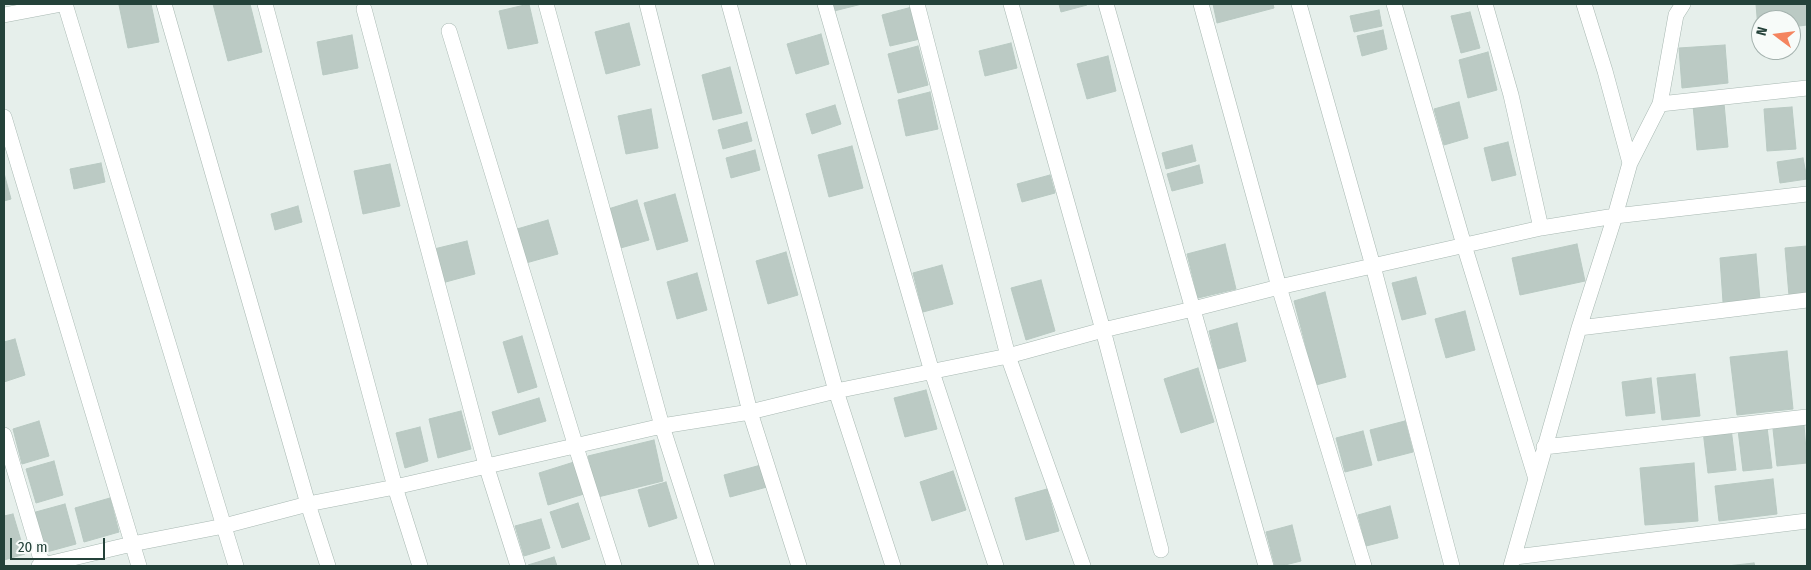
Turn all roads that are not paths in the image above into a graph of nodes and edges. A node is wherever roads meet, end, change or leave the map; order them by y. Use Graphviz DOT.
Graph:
graph roads {
  1 [pos="63,4"];
  2 [pos="164,4"];
  3 [pos="265,4"];
  4 [pos="546,4"];
  5 [pos="647,4"];
  6 [pos="729,4"];
  7 [pos="825,4"];
  8 [pos="917,4"];
  9 [pos="1011,4"];
  10 [pos="1106,4"];
  11 [pos="1201,4"];
  12 [pos="1299,4"];
  13 [pos="1394,4"];
  14 [pos="1485,4"];
  15 [pos="1584,4"];
  16 [pos="1678,8"];
  17 [pos="364,9"];
  18 [pos="4,15"];
  19 [pos="449,31"];
  20 [pos="1807,88"];
  21 [pos="1660,104"];
  22 [pos="4,117"];
  23 [pos="1630,163"];
  24 [pos="1807,194"];
  25 [pos="1615,216"];
  26 [pos="1541,228"];
  27 [pos="1464,245"];
  28 [pos="1373,266"];
  29 [pos="1279,287"];
  30 [pos="1807,300"];
  31 [pos="1192,309"];
  32 [pos="1579,328"];
  33 [pos="1103,330"];
  34 [pos="1008,356"];
  35 [pos="932,372"];
  36 [pos="836,391"];
  37 [pos="750,412"];
  38 [pos="1807,417"];
  39 [pos="662,426"];
  40 [pos="4,435"];
  41 [pos="576,447"];
  42 [pos="1544,447"];
  43 [pos="486,465"];
  44 [pos="1536,479"];
  45 [pos="395,487"];
  46 [pos="308,504"];
  47 [pos="1807,521"];
  48 [pos="224,526"];
  49 [pos="132,544"];
  50 [pos="1161,550"];
  51 [pos="1513,561"];
  52 [pos="42,566"];
  53 [pos="139,566"];
  54 [pos="236,566"];
  55 [pos="328,566"];
  56 [pos="420,566"];
  57 [pos="518,566"];
  58 [pos="614,566"];
  59 [pos="707,566"];
  60 [pos="799,566"];
  61 [pos="893,566"];
  62 [pos="996,566"];
  63 [pos="1083,566"];
  64 [pos="1266,566"];
  65 [pos="1364,566"];
  66 [pos="1452,566"];
  1 -- 18 [label="street"];
  1 -- 48 [label="street"];
  2 -- 46 [label="street"];
  3 -- 45 [label="street"];
  4 -- 39 [label="street"];
  5 -- 37 [label="street"];
  6 -- 36 [label="street"];
  7 -- 35 [label="street"];
  8 -- 34 [label="street"];
  9 -- 33 [label="street"];
  10 -- 31 [label="street"];
  11 -- 29 [label="street"];
  12 -- 28 [label="street"];
  13 -- 27 [label="street"];
  14 -- 26 [label="street"];
  15 -- 23 [label="street"];
  16 -- 21 [label="street"];
  17 -- 43 [label="street"];
  19 -- 41 [label="street"];
  20 -- 21 [label="street"];
  21 -- 23 [label="street"];
  22 -- 49 [label="street"];
  23 -- 25 [label="street"];
  24 -- 25 [label="street"];
  25 -- 26 [label="street"];
  25 -- 32 [label="street"];
  26 -- 27 [label="street"];
  27 -- 28 [label="street"];
  27 -- 44 [label="street"];
  28 -- 29 [label="street"];
  28 -- 66 [label="street"];
  29 -- 31 [label="street"];
  29 -- 65 [label="street"];
  30 -- 32 [label="street"];
  31 -- 33 [label="street"];
  31 -- 64 [label="street"];
  32 -- 42 [label="street"];
  33 -- 34 [label="street"];
  33 -- 50 [label="street"];
  34 -- 35 [label="street"];
  34 -- 63 [label="street"];
  35 -- 36 [label="street"];
  35 -- 62 [label="street"];
  36 -- 37 [label="street"];
  36 -- 61 [label="street"];
  37 -- 39 [label="street"];
  37 -- 60 [label="street"];
  38 -- 42 [label="street"];
  39 -- 41 [label="street"];
  39 -- 59 [label="street"];
  40 -- 52 [label="street"];
  41 -- 43 [label="street"];
  41 -- 58 [label="street"];
  42 -- 44 [label="street"];
  43 -- 45 [label="street"];
  43 -- 57 [label="street"];
  44 -- 51 [label="street"];
  45 -- 46 [label="street"];
  45 -- 56 [label="street"];
  46 -- 48 [label="street"];
  46 -- 55 [label="street"];
  47 -- 51 [label="street"];
  48 -- 49 [label="street"];
  48 -- 54 [label="street"];
  49 -- 52 [label="street"];
  49 -- 53 [label="street"];
}
